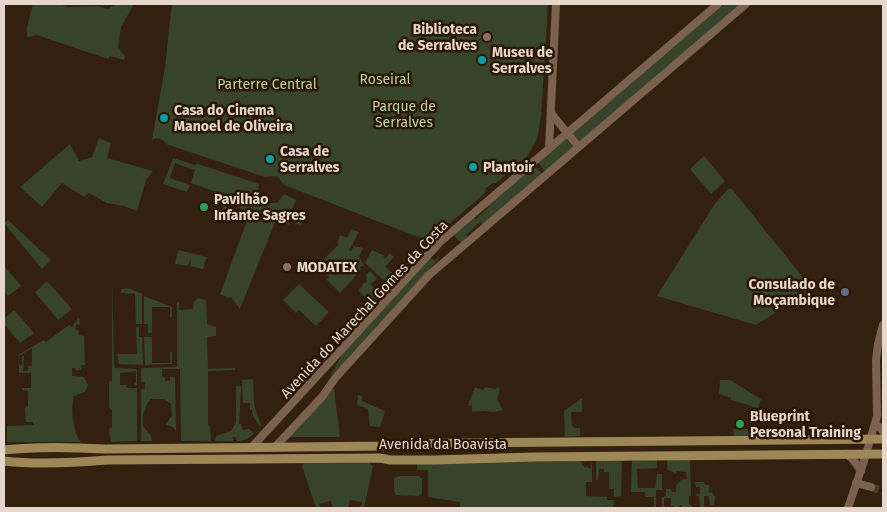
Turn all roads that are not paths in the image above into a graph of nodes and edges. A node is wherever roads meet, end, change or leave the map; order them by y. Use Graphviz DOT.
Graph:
graph roads {
  1 [pos="556,4"];
  2 [pos="718,4"];
  3 [pos="746,4"];
  4 [pos="551,112"];
  5 [pos="567,133"];
  6 [pos="578,146"];
  7 [pos="549,148"];
  8 [pos="883,325"];
  9 [pos="314,379"];
  10 [pos="328,389"];
  11 [pos="875,423"];
  12 [pos="883,430"];
  13 [pos="883,439"];
  14 [pos="870,440"];
  15 [pos="275,447"];
  16 [pos="252,448"];
  17 [pos="4,450"];
  18 [pos="847,454"];
  19 [pos="866,454"];
  20 [pos="883,454"];
  21 [pos="251,460"];
  22 [pos="264,460"];
  23 [pos="4,461"];
  24 [pos="861,471"];
  25 [pos="856,483"];
  26 [pos="871,487"];
  27 [pos="848,508"];
  1 -- 4 [label="main road"];
  2 -- 5 [label="main road, Avenida do Marechal Gomes da Costa"];
  3 -- 6 [label="main road, Avenida do Marechal Gomes da Costa"];
  4 -- 5 [label="main road"];
  4 -- 7 [label="main road"];
  5 -- 6 [label="main road"];
  5 -- 7 [label="main road, Avenida do Marechal Gomes da Costa"];
  6 -- 10 [label="main road, Avenida do Marechal Gomes da Costa"];
  7 -- 9 [label="main road, Avenida do Marechal Gomes da Costa"];
  8 -- 11 [label="main road"];
  9 -- 10 [label="main road"];
  9 -- 16 [label="main road, Avenida do Marechal Gomes da Costa"];
  10 -- 15 [label="main road, Avenida do Marechal Gomes da Costa"];
  11 -- 12 [label="main road"];
  11 -- 14 [label="main road"];
  13 -- 14 [label="main road, Avenida da Boavista"];
  14 -- 15 [label="main road, Avenida da Boavista"];
  14 -- 19 [label="main road"];
  15 -- 16 [label="main road, Avenida da Boavista"];
  15 -- 22 [label="main road"];
  16 -- 17 [label="main road, Avenida da Boavista"];
  16 -- 21 [label="main road"];
  18 -- 19 [label="main road, Avenida da Boavista"];
  18 -- 22 [label="main road, Avenida da Boavista"];
  18 -- 24 [label="main road"];
  19 -- 20 [label="main road, Avenida da Boavista"];
  19 -- 24 [label="main road"];
  21 -- 22 [label="main road, Avenida da Boavista"];
  21 -- 23 [label="main road, Avenida da Boavista"];
  24 -- 25 [label="main road"];
  25 -- 26 [label="main road"];
  25 -- 27 [label="main road"];
}
